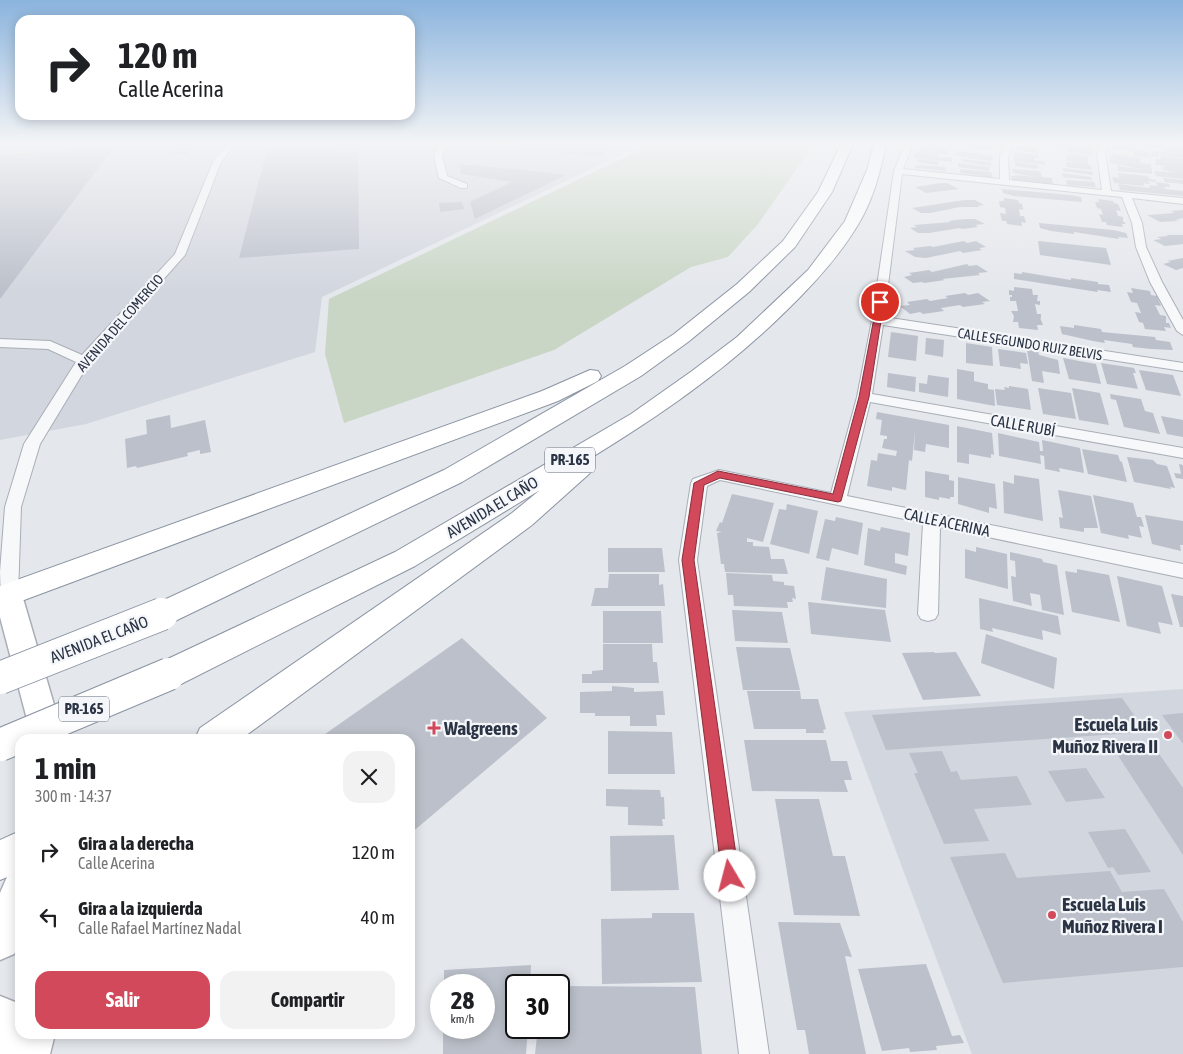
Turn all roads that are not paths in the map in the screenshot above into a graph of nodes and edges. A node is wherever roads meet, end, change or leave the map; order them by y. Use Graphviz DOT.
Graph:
graph roads {
  1 [pos="205,193"];
  2 [pos="824,193"];
  3 [pos="864,193"];
  4 [pos="895,193"];
  5 [pos="1109,193"];
  6 [pos="1126,195"];
  7 [pos="1183,202"];
  8 [pos="743,288"];
  9 [pos="878,320"];
  10 [pos="1183,330"];
  11 [pos="0,343"];
  12 [pos="84,361"];
  13 [pos="1183,367"];
  14 [pos="864,397"];
  15 [pos="639,419"];
  16 [pos="1183,452"];
  17 [pos="838,499"];
  18 [pos="932,519"];
  19 [pos="1183,571"];
  20 [pos="4,596"];
  21 [pos="928,614"];
  22 [pos="0,678"];
  23 [pos="26,734"];
  24 [pos="46,734"];
  25 [pos="220,734"];
  26 [pos="15,739"];
  27 [pos="0,745"];
  28 [pos="15,854"];
  29 [pos="0,860"];
  30 [pos="15,907"];
  31 [pos="0,940"];
  32 [pos="0,1017"];
  33 [pos="32,1039"];
  34 [pos="16,1054"];
  35 [pos="28,1054"];
  36 [pos="754,1054"];
  1 -- 12 [label="street, AVENIDA DEL COMERCIO"];
  2 -- 8 [label="highway, AVENIDA EL CAÑO / PR-165"];
  3 -- 15 [label="highway, AVENIDA EL CAÑO / PR-165"];
  4 -- 9 [label="street"];
  5 -- 6 [label="street"];
  6 -- 7 [label="street"];
  6 -- 10 [label="street"];
  8 -- 20 [label="highway"];
  8 -- 22 [label="highway, AVENIDA EL CAÑO / PR-165, bridge"];
  9 -- 13 [label="street, CALLE SEGUNDO RUIZ BELVIS"];
  9 -- 14 [label="street"];
  11 -- 12 [label="street"];
  12 -- 20 [label="street, AVENIDA DEL COMERCIO"];
  14 -- 16 [label="street, CALLE RUBÍ"];
  14 -- 17 [label="street"];
  15 -- 23 [label="highway, AVENIDA EL CAÑO / PR-165, bridge"];
  15 -- 25 [label="highway"];
  17 -- 18 [label="street, CALLE ACERINA"];
  17 -- 36 [label="street, CALLE ACERINA"];
  18 -- 19 [label="street, CALLE ACERINA"];
  18 -- 21 [label="street"];
  20 -- 24 [label="main road"];
  26 -- 27 [label="highway, AVENIDA EL CAÑO / PR-165, bridge"];
  28 -- 29 [label="highway"];
  30 -- 31 [label="main road"];
  32 -- 34 [label="main road"];
  33 -- 35 [label="main road"];
}
